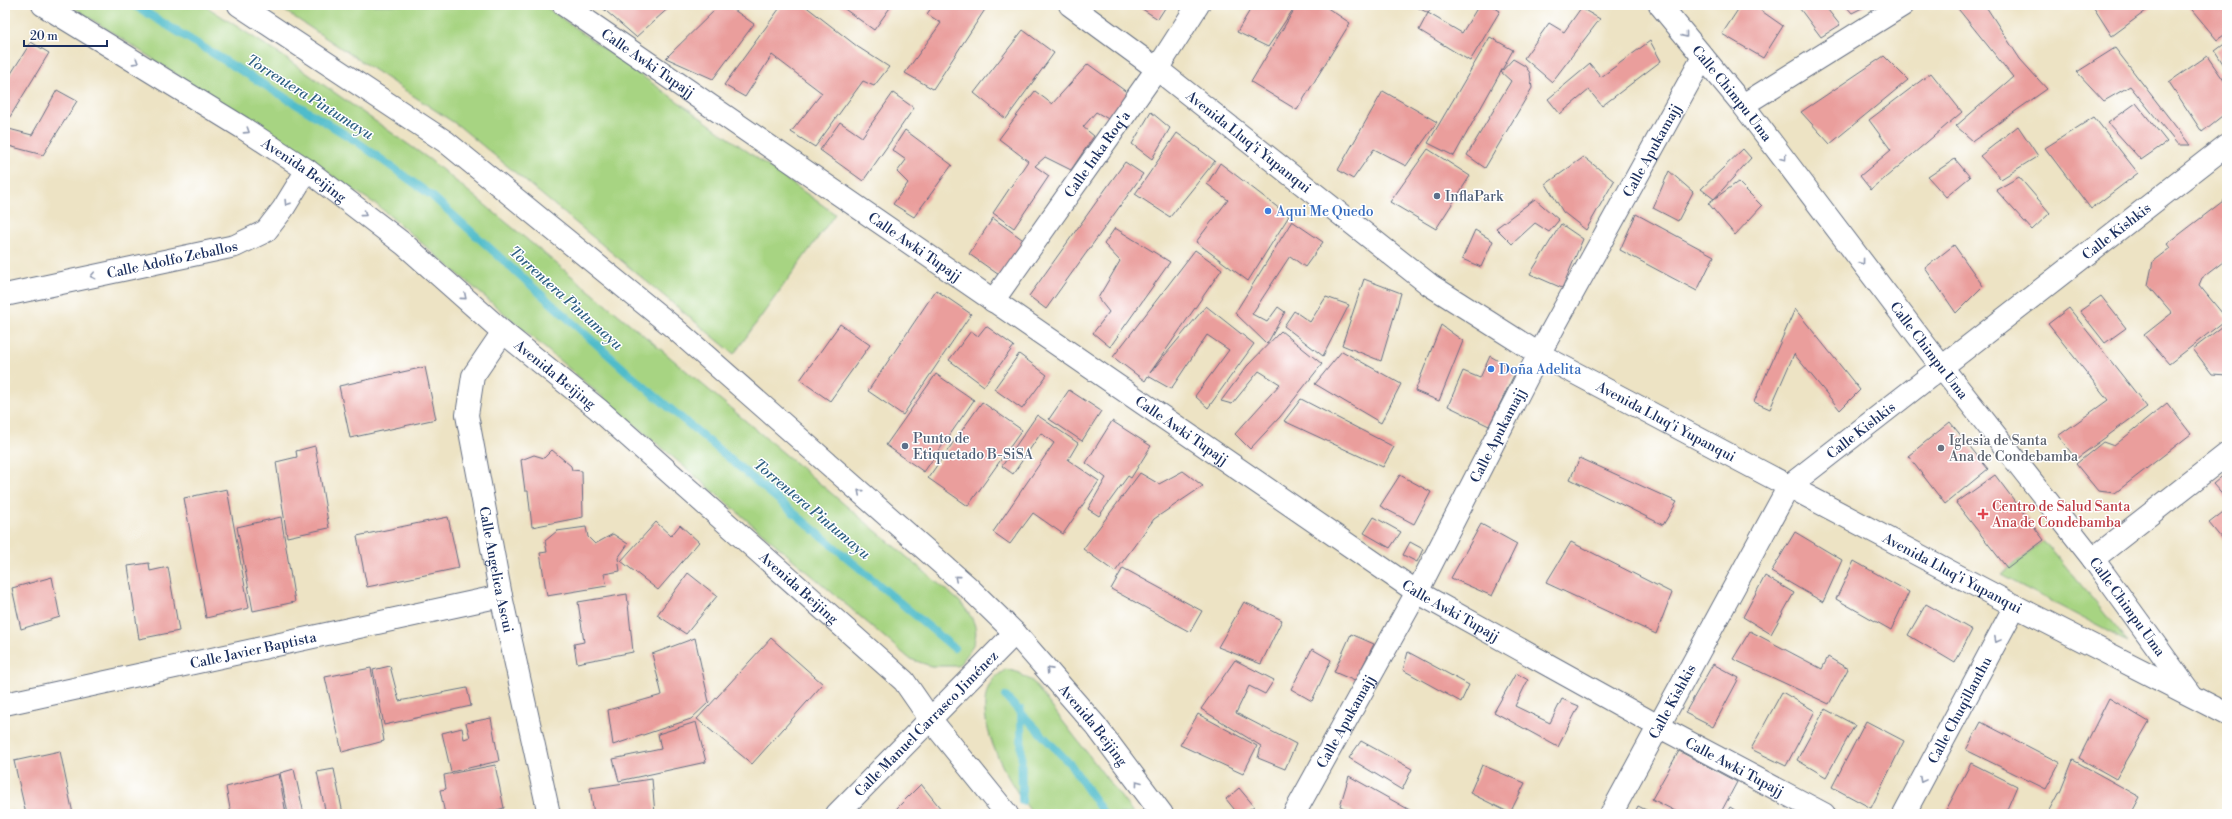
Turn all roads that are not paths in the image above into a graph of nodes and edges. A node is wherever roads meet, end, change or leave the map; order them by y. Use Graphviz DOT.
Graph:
graph roads {
  1 [pos="43,5"];
  2 [pos="239,5"];
  3 [pos="564,5"];
  4 [pos="1070,5"];
  5 [pos="1198,5"];
  6 [pos="1660,5"];
  7 [pos="1903,5"];
  8 [pos="1703,57"];
  9 [pos="1157,69"];
  10 [pos="1743,105"];
  11 [pos="2227,145"];
  12 [pos="307,170"];
  13 [pos="5,295"];
  14 [pos="993,301"];
  15 [pos="503,332"];
  16 [pos="1539,354"];
  17 [pos="1941,366"];
  18 [pos="2227,454"];
  19 [pos="1789,486"];
  20 [pos="2093,559"];
  21 [pos="1417,592"];
  22 [pos="501,596"];
  23 [pos="2015,606"];
  24 [pos="1015,633"];
  25 [pos="2194,698"];
  26 [pos="5,704"];
  27 [pos="2227,714"];
  28 [pos="931,720"];
  29 [pos="1658,726"];
  30 [pos="549,814"];
  31 [pos="837,814"];
  32 [pos="1007,814"];
  33 [pos="1162,814"];
  34 [pos="1294,814"];
  35 [pos="1611,814"];
  36 [pos="1824,814"];
  37 [pos="1904,814"];
  1 -- 12 [label="street, Avenida Beijing, one-way"];
  24 -- 2 [label="street, Avenida Beijing, one-way"];
  3 -- 14 [label="street, Calle Awki Tupajj"];
  4 -- 9 [label="street, Avenida Lluq'i Yupanqui"];
  5 -- 9 [label="street, Calle Inka Roq'a"];
  6 -- 8 [label="street, Calle Chimpu Uma, one-way"];
  7 -- 10 [label="street"];
  8 -- 10 [label="street, Calle Chimpu Uma"];
  8 -- 16 [label="street, Calle Apukamajj"];
  9 -- 14 [label="street, Calle Inka Roq'a"];
  9 -- 16 [label="street, Avenida Lluq'i Yupanqui"];
  10 -- 17 [label="street, Calle Chimpu Uma, one-way"];
  11 -- 17 [label="street, Calle Kishkis"];
  12 -- 13 [label="street, Calle Adolfo Zeballos, one-way"];
  12 -- 15 [label="street, Avenida Beijing, one-way"];
  14 -- 21 [label="street, Calle Awki Tupajj"];
  15 -- 22 [label="street, Calle Angelica Ascui"];
  15 -- 28 [label="street, Avenida Beijing"];
  16 -- 19 [label="street, Avenida Lluq'i Yupanqui"];
  16 -- 21 [label="street, Calle Apukamajj"];
  17 -- 19 [label="street, Calle Kishkis"];
  17 -- 20 [label="street, Calle Chimpu Uma"];
  18 -- 20 [label="street"];
  19 -- 23 [label="street, Avenida Lluq'i Yupanqui"];
  19 -- 29 [label="street, Calle Kishkis"];
  20 -- 25 [label="street, Calle Chimpu Uma"];
  21 -- 29 [label="street, Calle Awki Tupajj"];
  21 -- 34 [label="street, Calle Apukamajj"];
  22 -- 26 [label="street, Calle Javier Baptista"];
  22 -- 30 [label="street, Calle Angelica Ascui"];
  23 -- 25 [label="street, Avenida Lluq'i Yupanqui"];
  23 -- 37 [label="street, Calle Chuqillanthu, one-way"];
  24 -- 28 [label="street, Calle Manuel Carrasco Jiménez"];
  33 -- 24 [label="street, Avenida Beijing, one-way"];
  25 -- 27 [label="street, Avenida Lluq'i Yupanqui"];
  28 -- 31 [label="street, Calle Manuel Carrasco Jiménez"];
  28 -- 32 [label="street, Avenida Beijing"];
  29 -- 35 [label="street, Calle Kishkis"];
  29 -- 36 [label="street, Calle Awki Tupajj"];
}
